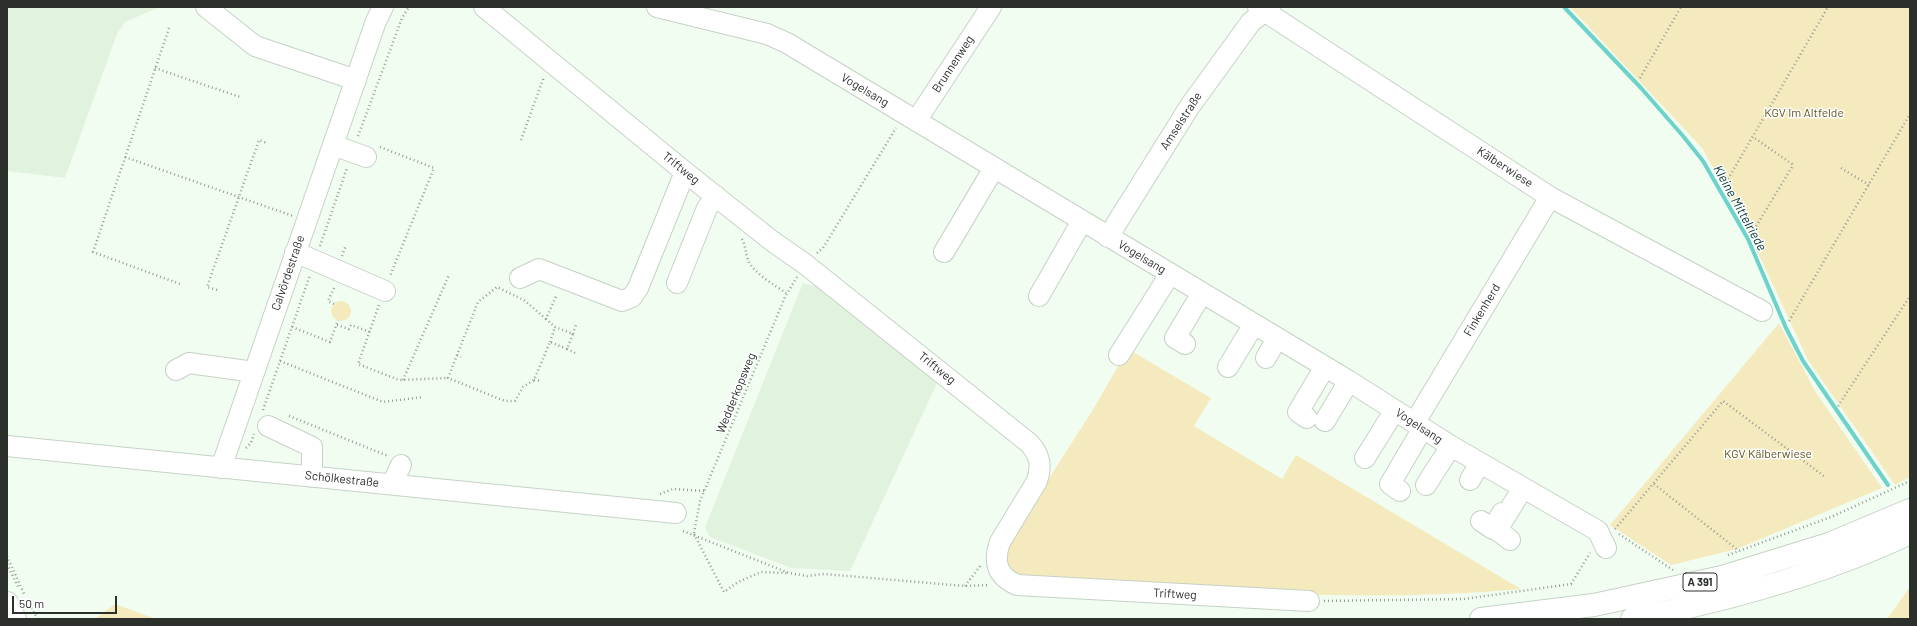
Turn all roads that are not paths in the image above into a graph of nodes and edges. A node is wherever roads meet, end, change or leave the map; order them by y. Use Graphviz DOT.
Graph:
graph roads {
  1 [pos="206,7"];
  2 [pos="383,7"];
  3 [pos="657,7"];
  4 [pos="990,7"];
  5 [pos="490,9"];
  6 [pos="1263,9"];
  7 [pos="684,10"];
  8 [pos="356,80"];
  9 [pos="910,118"];
  10 [pos="333,145"];
  11 [pos="365,149"];
  12 [pos="994,168"];
  13 [pos="685,172"];
  14 [pos="716,196"];
  15 [pos="1550,197"];
  16 [pos="1082,221"];
  17 [pos="1108,237"];
  18 [pos="295,252"];
  19 [pos="944,252"];
  20 [pos="1174,276"];
  21 [pos="520,278"];
  22 [pos="677,283"];
  23 [pos="385,291"];
  24 [pos="1202,293"];
  25 [pos="1038,296"];
  26 [pos="1762,310"];
  27 [pos="1152,319"];
  28 [pos="1249,321"];
  29 [pos="1277,338"];
  30 [pos="1229,341"];
  31 [pos="1185,344"];
  32 [pos="1119,355"];
  33 [pos="1266,358"];
  34 [pos="1228,366"];
  35 [pos="1325,366"];
  36 [pos="176,370"];
  37 [pos="254,372"];
  38 [pos="1349,381"];
  39 [pos="1396,410"];
  40 [pos="264,419"];
  41 [pos="1419,425"];
  42 [pos="7,446"];
  43 [pos="1451,446"];
  44 [pos="1365,458"];
  45 [pos="400,465"];
  46 [pos="221,468"];
  47 [pos="312,477"];
  48 [pos="392,484"];
  49 [pos="1426,485"];
  50 [pos="1520,487"];
  51 [pos="1400,491"];
  52 [pos="1910,510"];
  53 [pos="680,522"];
  54 [pos="1481,522"];
  55 [pos="1910,533"];
  56 [pos="1510,540"];
  57 [pos="1596,550"];
  58 [pos="1309,601"];
  59 [pos="7,603"];
  60 [pos="15,619"];
  61 [pos="1481,619"];
  62 [pos="1632,619"];
  1 -- 8 [label="street"];
  2 -- 8 [label="street, Calvördestraße"];
  3 -- 7 [label="street, Vogelsang"];
  4 -- 9 [label="street, Brunnenweg"];
  5 -- 13 [label="street, Triftweg"];
  6 -- 15 [label="street, Kälberwiese"];
  6 -- 17 [label="street, Amselstraße"];
  7 -- 9 [label="street, Vogelsang"];
  8 -- 10 [label="street, Calvördestraße"];
  9 -- 12 [label="street, Vogelsang"];
  10 -- 11 [label="street"];
  10 -- 18 [label="street, Calvördestraße"];
  12 -- 16 [label="street, Vogelsang"];
  12 -- 19 [label="street"];
  13 -- 14 [label="street, Triftweg"];
  13 -- 21 [label="street"];
  14 -- 22 [label="street"];
  14 -- 58 [label="street, Triftweg"];
  15 -- 26 [label="street, Kälberwiese"];
  15 -- 41 [label="street, Finkenherd"];
  16 -- 17 [label="street, Vogelsang"];
  16 -- 25 [label="street"];
  17 -- 20 [label="street, Vogelsang"];
  18 -- 23 [label="street"];
  18 -- 37 [label="street, Calvördestraße"];
  20 -- 24 [label="street, Vogelsang"];
  20 -- 27 [label="street"];
  20 -- 32 [label="street"];
  24 -- 28 [label="street, Vogelsang"];
  24 -- 31 [label="street"];
  28 -- 29 [label="street, Vogelsang"];
  28 -- 30 [label="street"];
  28 -- 34 [label="street"];
  29 -- 33 [label="street"];
  29 -- 35 [label="street, Vogelsang"];
  35 -- 38 [label="street, Vogelsang"];
  35 -- 38 [label="street"];
  36 -- 37 [label="street"];
  37 -- 46 [label="street, Calvördestraße"];
  38 -- 39 [label="street, Vogelsang"];
  39 -- 41 [label="street, Vogelsang"];
  39 -- 44 [label="street"];
  40 -- 47 [label="street"];
  41 -- 43 [label="street, Vogelsang"];
  41 -- 51 [label="street, Finkenherd"];
  42 -- 46 [label="street, Schölkestraße"];
  43 -- 49 [label="street"];
  43 -- 50 [label="street, Vogelsang"];
  45 -- 48 [label="street"];
  46 -- 47 [label="street, Schölkestraße"];
  47 -- 48 [label="street, Schölkestraße"];
  48 -- 53 [label="street, Schölkestraße"];
  50 -- 54 [label="street"];
  50 -- 56 [label="street"];
  50 -- 57 [label="street, Vogelsang"];
  52 -- 61 [label="main road, A 391"];
  55 -- 62 [label="main road, A 391"];
  59 -- 60 [label="main road"];
}
